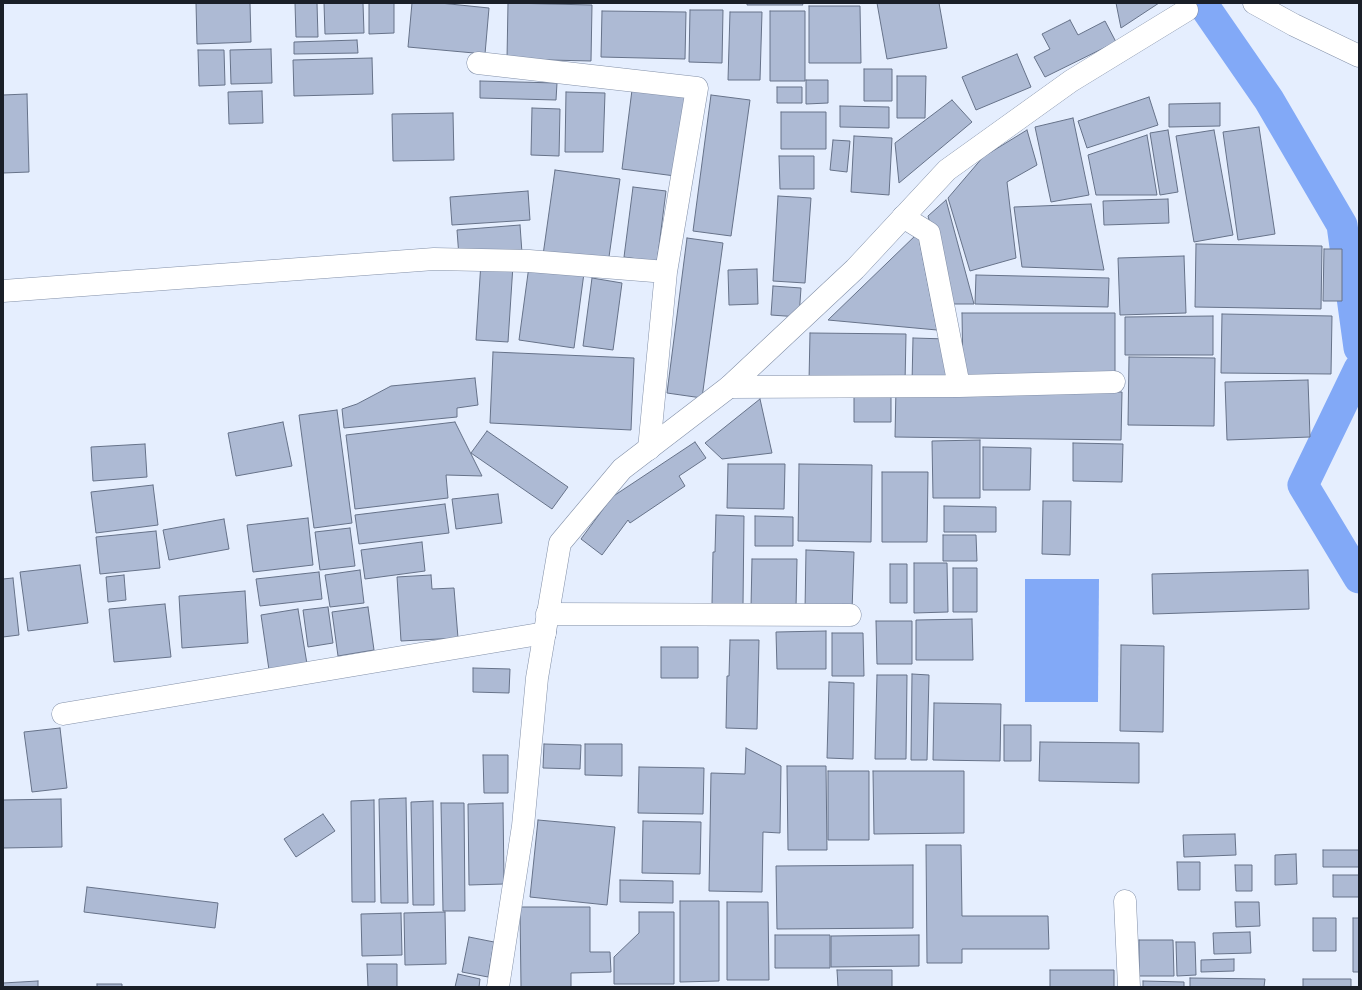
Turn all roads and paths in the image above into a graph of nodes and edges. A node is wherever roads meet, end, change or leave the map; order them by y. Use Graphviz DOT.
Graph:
graph roads {
  1 [pos="1254,3"];
  2 [pos="1191,6"];
  3 [pos="1359,56"];
  4 [pos="478,64"];
  5 [pos="903,217"];
  6 [pos="666,272"];
  7 [pos="3,291"];
  8 [pos="1114,382"];
  9 [pos="959,386"];
  10 [pos="729,387"];
  11 [pos="649,449"];
  12 [pos="850,615"];
  13 [pos="546,623"];
  14 [pos="63,714"];
  15 [pos="1125,901"];
  16 [pos="498,987"];
  17 [pos="1129,987"];
  1 -- 3 [label="street"];
  2 -- 5 [label="street"];
  4 -- 6 [label="street"];
  5 -- 9 [label="street"];
  5 -- 10 [label="street"];
  6 -- 7 [label="street"];
  6 -- 11 [label="street"];
  8 -- 9 [label="street"];
  9 -- 10 [label="street"];
  10 -- 11 [label="street"];
  11 -- 13 [label="street"];
  12 -- 13 [label="street"];
  13 -- 14 [label="street"];
  13 -- 16 [label="street"];
  15 -- 17 [label="street"];
}
